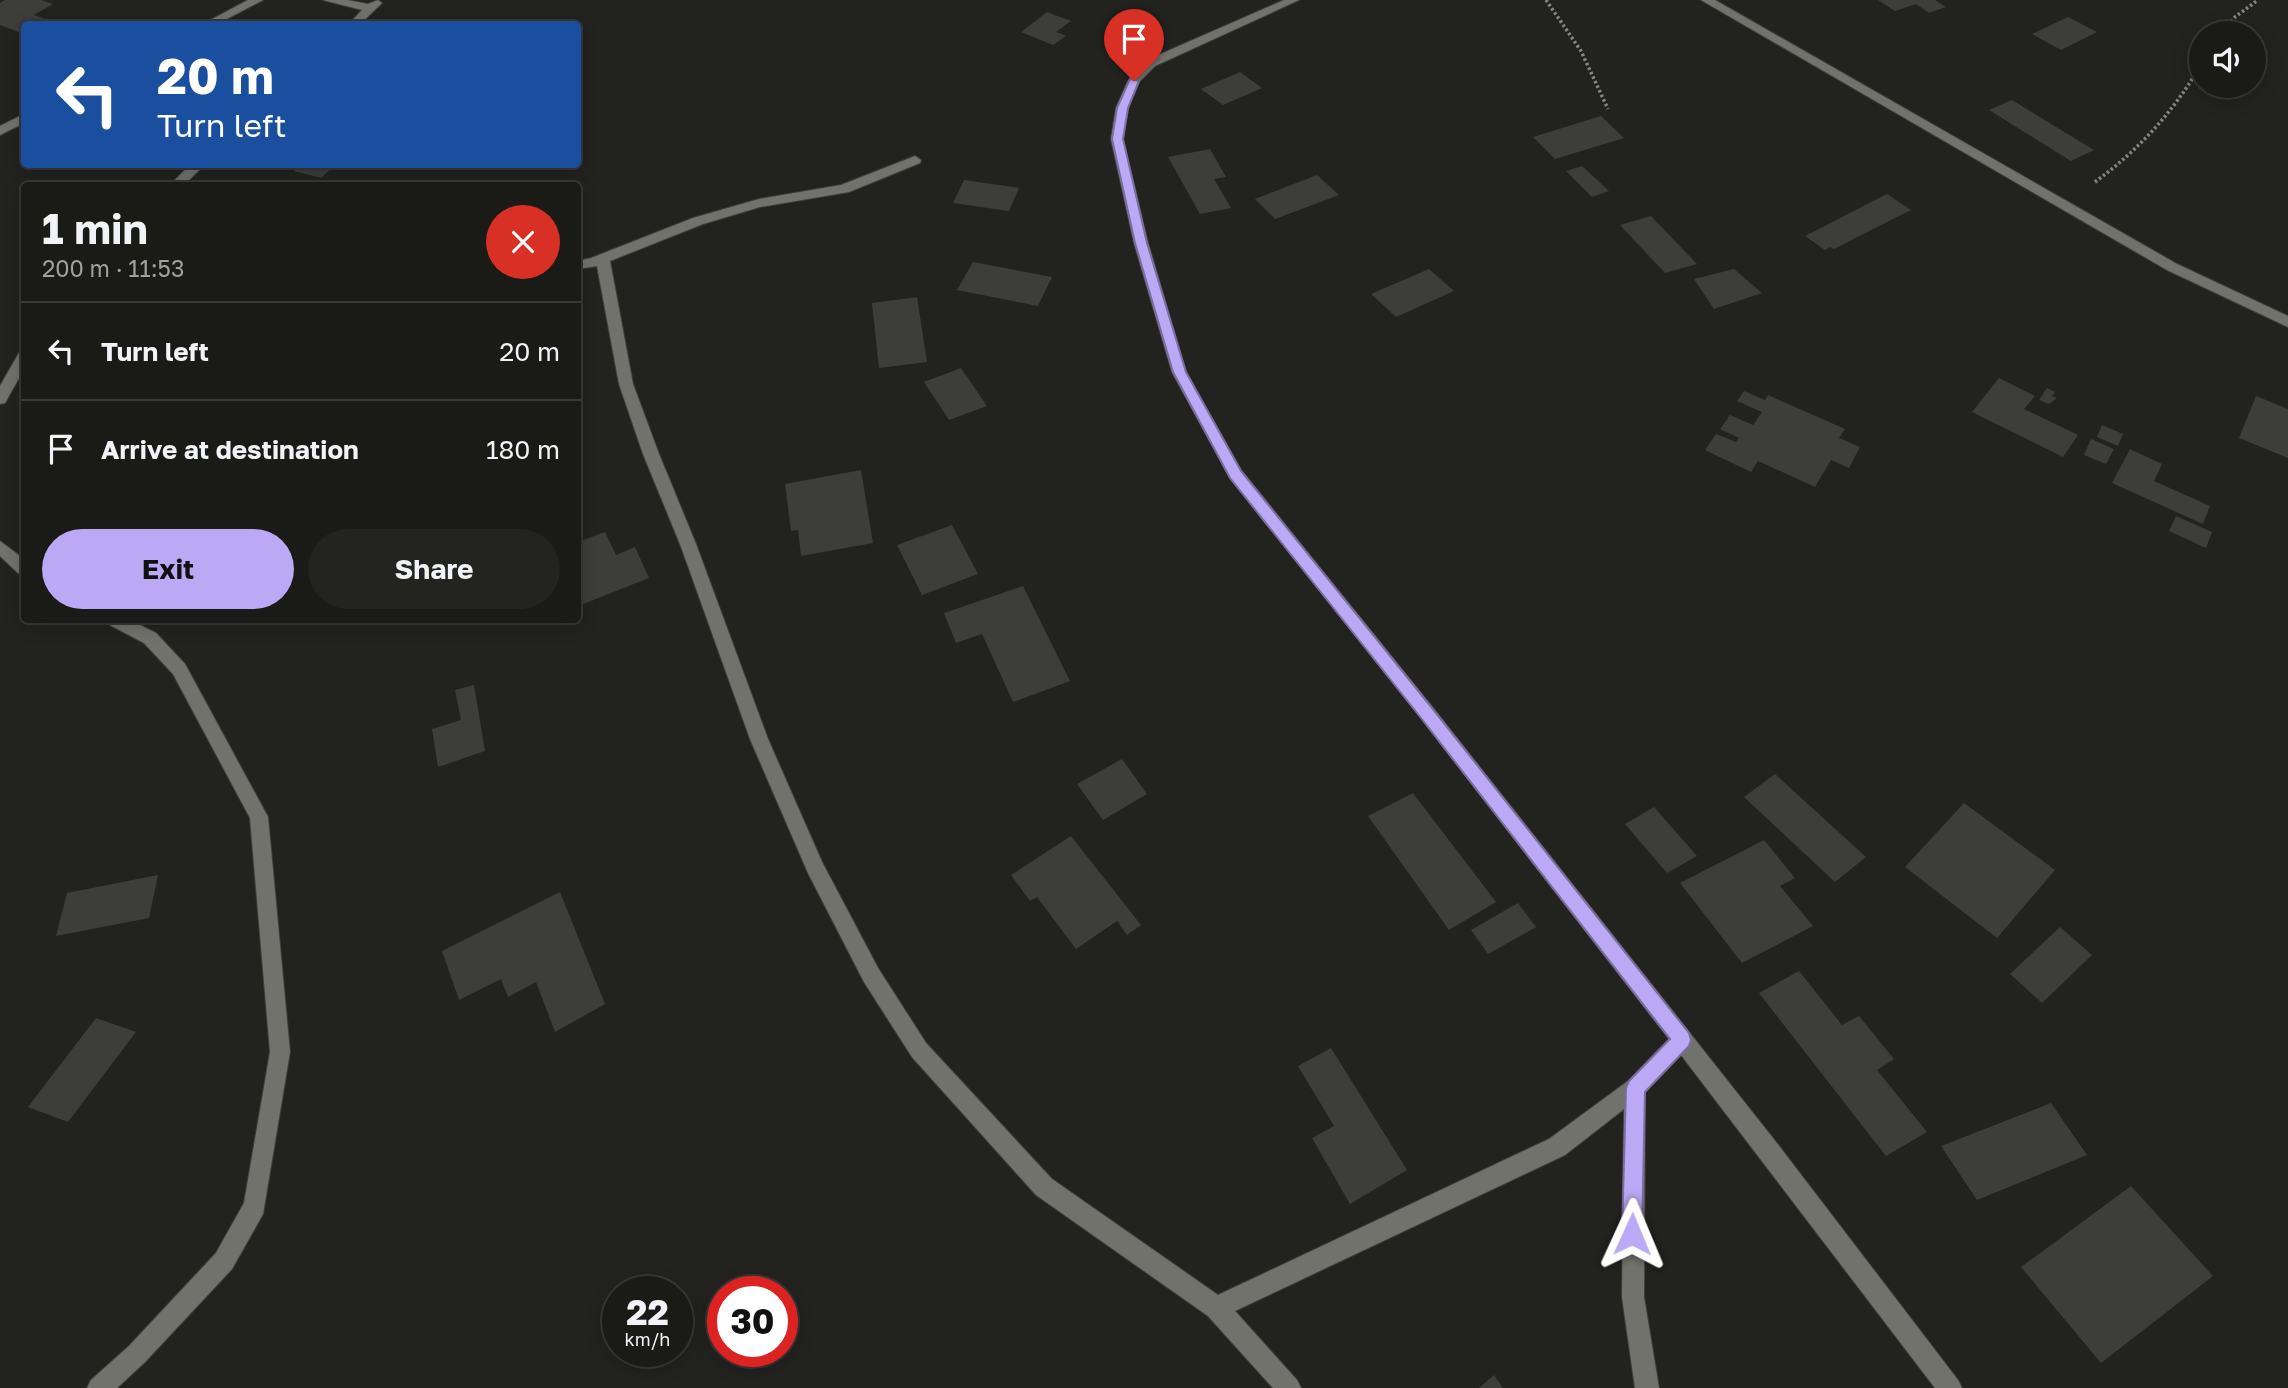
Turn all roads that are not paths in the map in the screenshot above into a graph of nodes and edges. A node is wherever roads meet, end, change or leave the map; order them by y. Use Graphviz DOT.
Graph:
graph roads {
  1 [pos="257,0"];
  2 [pos="329,0"];
  3 [pos="1293,0"];
  4 [pos="1707,0"];
  5 [pos="375,4"];
  6 [pos="215,21"];
  7 [pos="357,21"];
  8 [pos="21,120"];
  9 [pos="0,131"];
  10 [pos="915,160"];
  11 [pos="195,168"];
  12 [pos="179,182"];
  13 [pos="603,259"];
  14 [pos="581,264"];
  15 [pos="2288,322"];
  16 [pos="21,362"];
  17 [pos="0,400"];
  18 [pos="0,547"];
  19 [pos="21,565"];
  20 [pos="122,623"];
  21 [pos="1682,1040"];
  22 [pos="1635,1088"];
  23 [pos="1216,1308"];
  24 [pos="99,1388"];
  25 [pos="1289,1388"];
  26 [pos="1647,1388"];
  27 [pos="1950,1388"];
  1 -- 6 [label="street"];
  2 -- 5 [label="street"];
  3 -- 21 [label="street"];
  4 -- 15 [label="street"];
  5 -- 7 [label="street"];
  8 -- 9 [label="street"];
  10 -- 13 [label="street"];
  11 -- 12 [label="street"];
  13 -- 14 [label="street"];
  13 -- 23 [label="street"];
  16 -- 17 [label="street"];
  18 -- 19 [label="street"];
  20 -- 24 [label="street"];
  21 -- 22 [label="street"];
  21 -- 27 [label="street"];
  22 -- 23 [label="street"];
  22 -- 26 [label="street"];
  23 -- 25 [label="street"];
}
